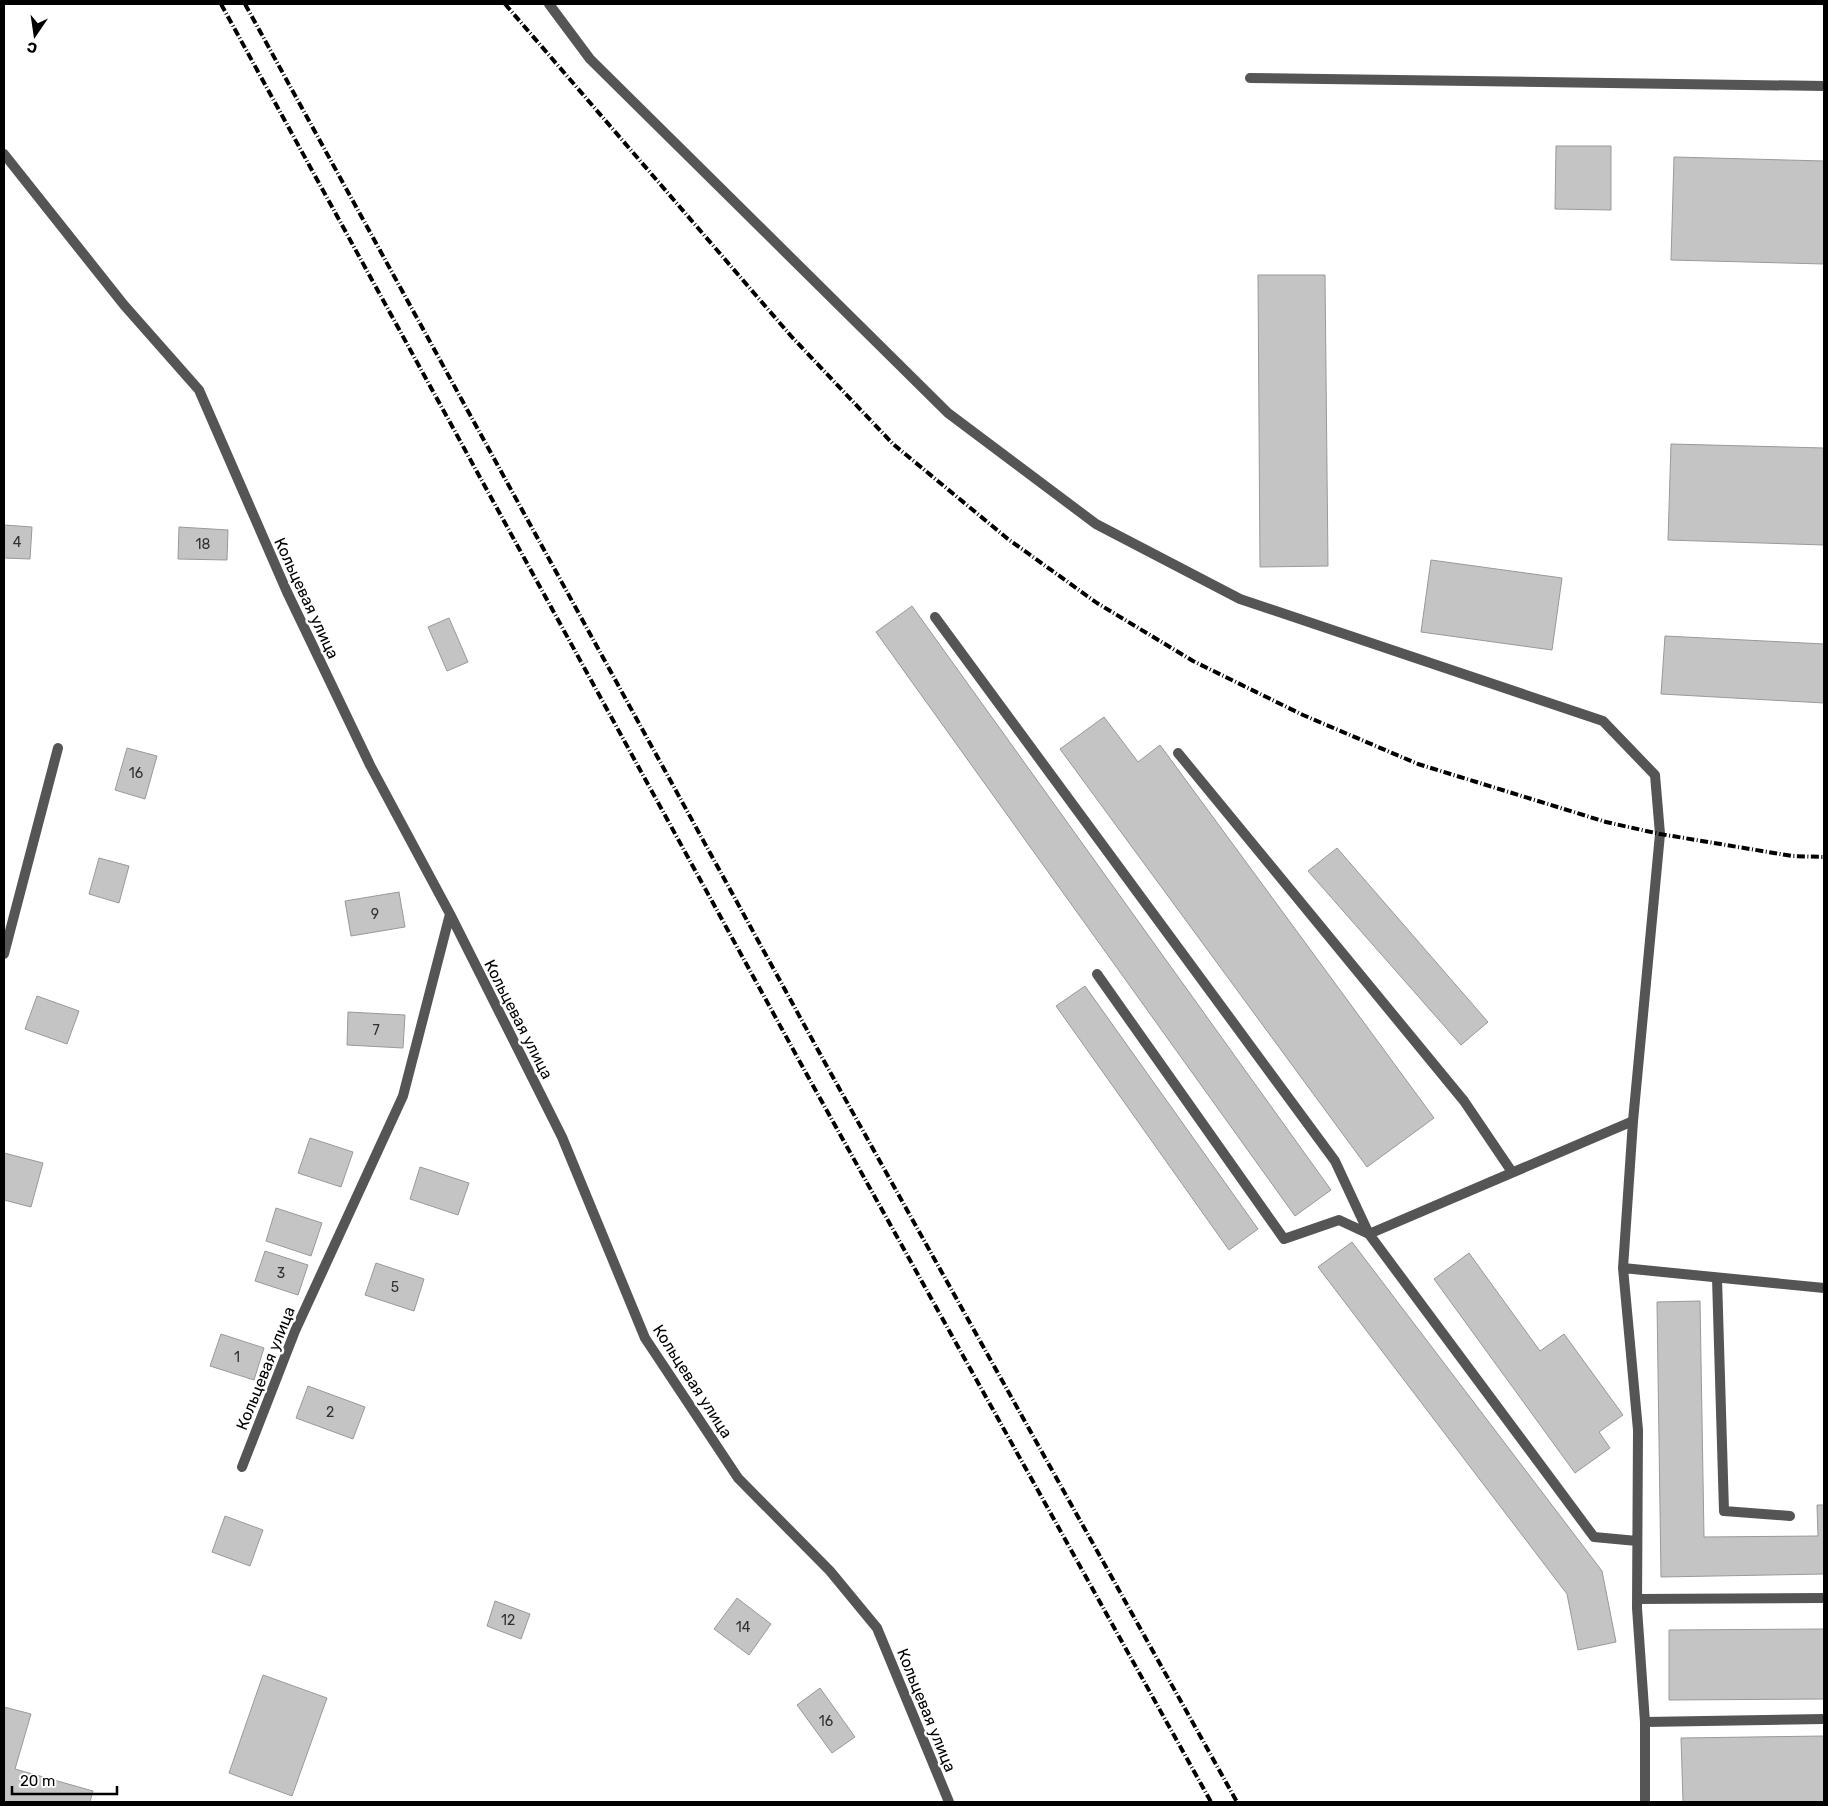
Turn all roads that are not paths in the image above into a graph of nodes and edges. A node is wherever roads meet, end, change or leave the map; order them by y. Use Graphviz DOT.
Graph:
graph roads {
  1 [pos="549,4"];
  2 [pos="1250,78"];
  3 [pos="1824,86"];
  4 [pos="4,154"];
  5 [pos="935,617"];
  6 [pos="58,748"];
  7 [pos="1178,753"];
  8 [pos="450,914"];
  9 [pos="4,954"];
  10 [pos="1097,974"];
  11 [pos="1633,1121"];
  12 [pos="1512,1172"];
  13 [pos="1369,1234"];
  14 [pos="1623,1268"];
  15 [pos="1717,1278"];
  16 [pos="1824,1288"];
  17 [pos="242,1468"];
  18 [pos="1790,1516"];
  19 [pos="1637,1541"];
  20 [pos="1824,1598"];
  21 [pos="1637,1599"];
  22 [pos="1824,1719"];
  23 [pos="1645,1722"];
  24 [pos="949,1802"];
  25 [pos="1645,1802"];
  1 -- 11 [label="street"];
  2 -- 3 [label="street"];
  4 -- 8 [label="street, Кольцевая улица"];
  5 -- 13 [label="street"];
  6 -- 9 [label="street"];
  7 -- 12 [label="street"];
  8 -- 17 [label="street, Кольцевая улица"];
  8 -- 24 [label="street, Кольцевая улица"];
  10 -- 13 [label="street"];
  11 -- 12 [label="street"];
  11 -- 14 [label="street"];
  12 -- 13 [label="street"];
  13 -- 19 [label="street"];
  14 -- 15 [label="street"];
  14 -- 19 [label="street"];
  15 -- 16 [label="street"];
  15 -- 18 [label="street"];
  19 -- 21 [label="street"];
  20 -- 21 [label="street"];
  21 -- 23 [label="street"];
  22 -- 23 [label="street"];
  23 -- 25 [label="street"];
}
